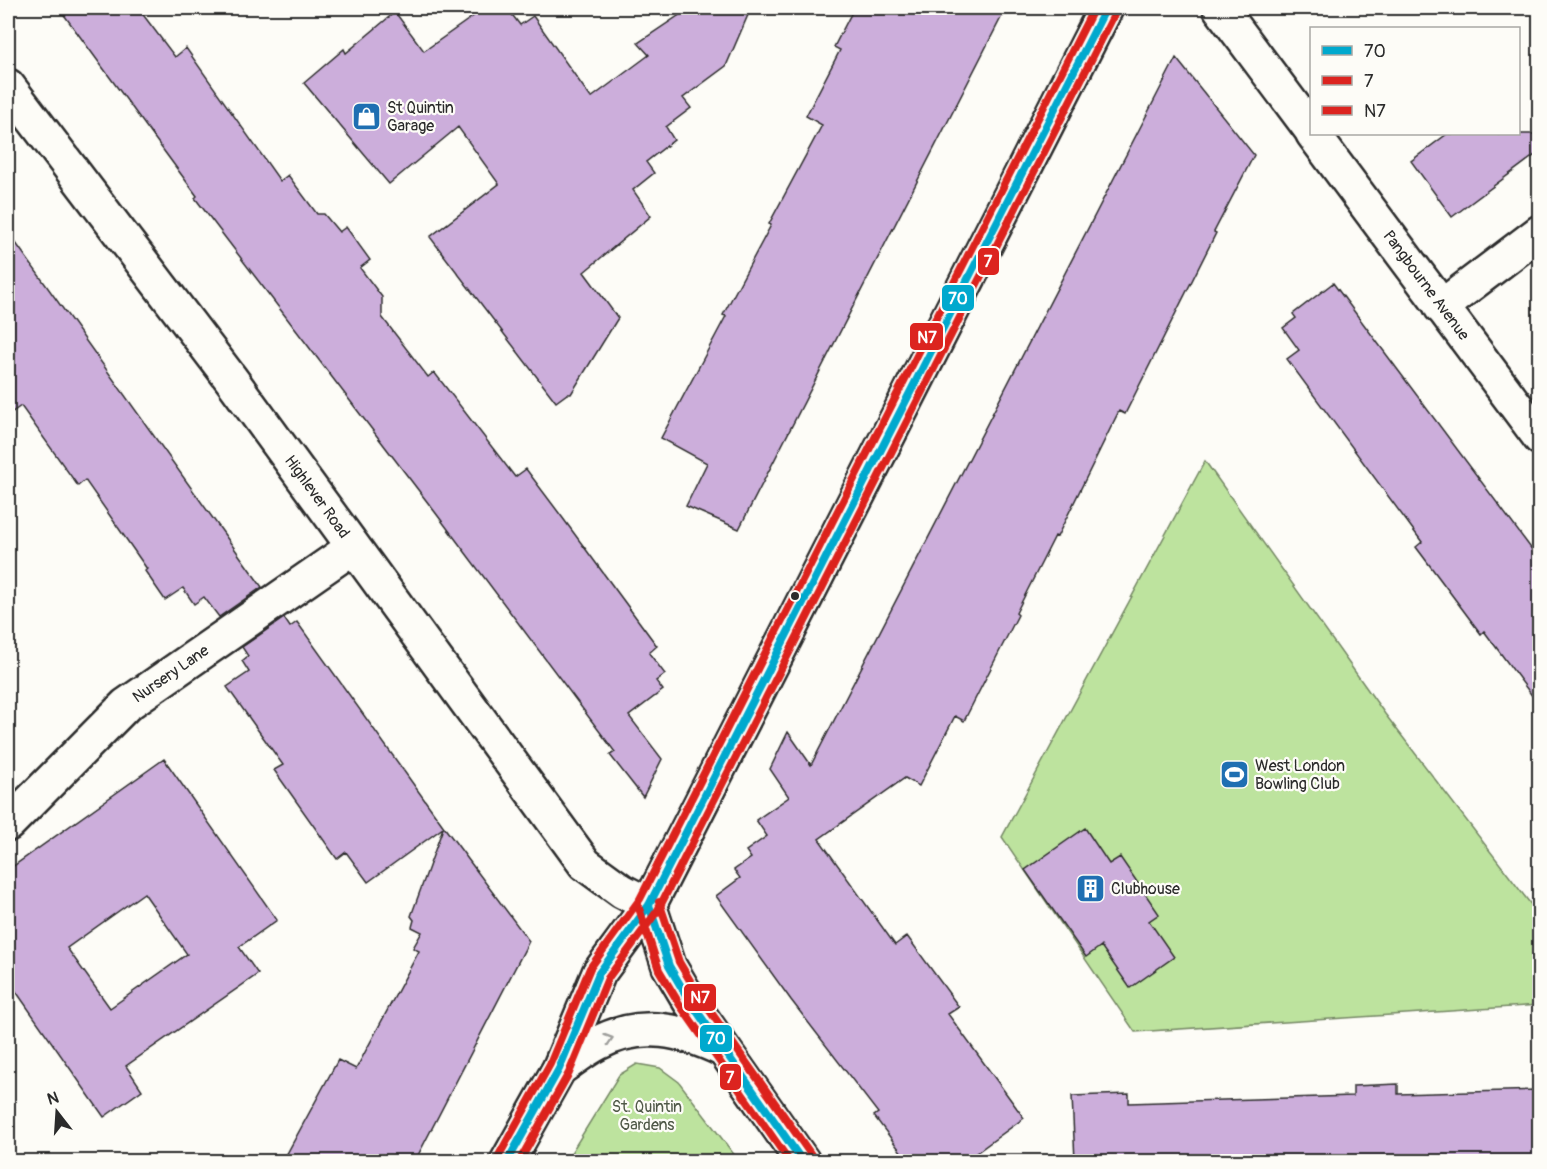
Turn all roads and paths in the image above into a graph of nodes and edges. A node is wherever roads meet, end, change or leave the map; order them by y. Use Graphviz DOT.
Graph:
graph roads {
  1 [pos="1106,8"];
  2 [pos="1220,8"];
  3 [pos="8,86"];
  4 [pos="1310,129"];
  5 [pos="1314,135"];
  6 [pos="1539,232"];
  7 [pos="1441,307"];
  8 [pos="1539,438"];
  9 [pos="352,548"];
  10 [pos="8,824"];
  11 [pos="649,905"];
  12 [pos="724,1050"];
  13 [pos="558,1069"];
  14 [pos="507,1161"];
  15 [pos="803,1161"];
  1 -- 11 [label="street"];
  2 -- 4 [label="street, Pangbourne Avenue"];
  3 -- 9 [label="street, Highlever Road"];
  5 -- 7 [label="street, Pangbourne Avenue"];
  6 -- 7 [label="street"];
  7 -- 8 [label="street, Pangbourne Avenue"];
  9 -- 10 [label="street, Nursery Lane"];
  9 -- 11 [label="street, Highlever Road"];
  11 -- 12 [label="street"];
  11 -- 13 [label="street"];
  13 -- 12 [label="street, one-way"];
  12 -- 15 [label="street"];
  13 -- 14 [label="street"];
}
